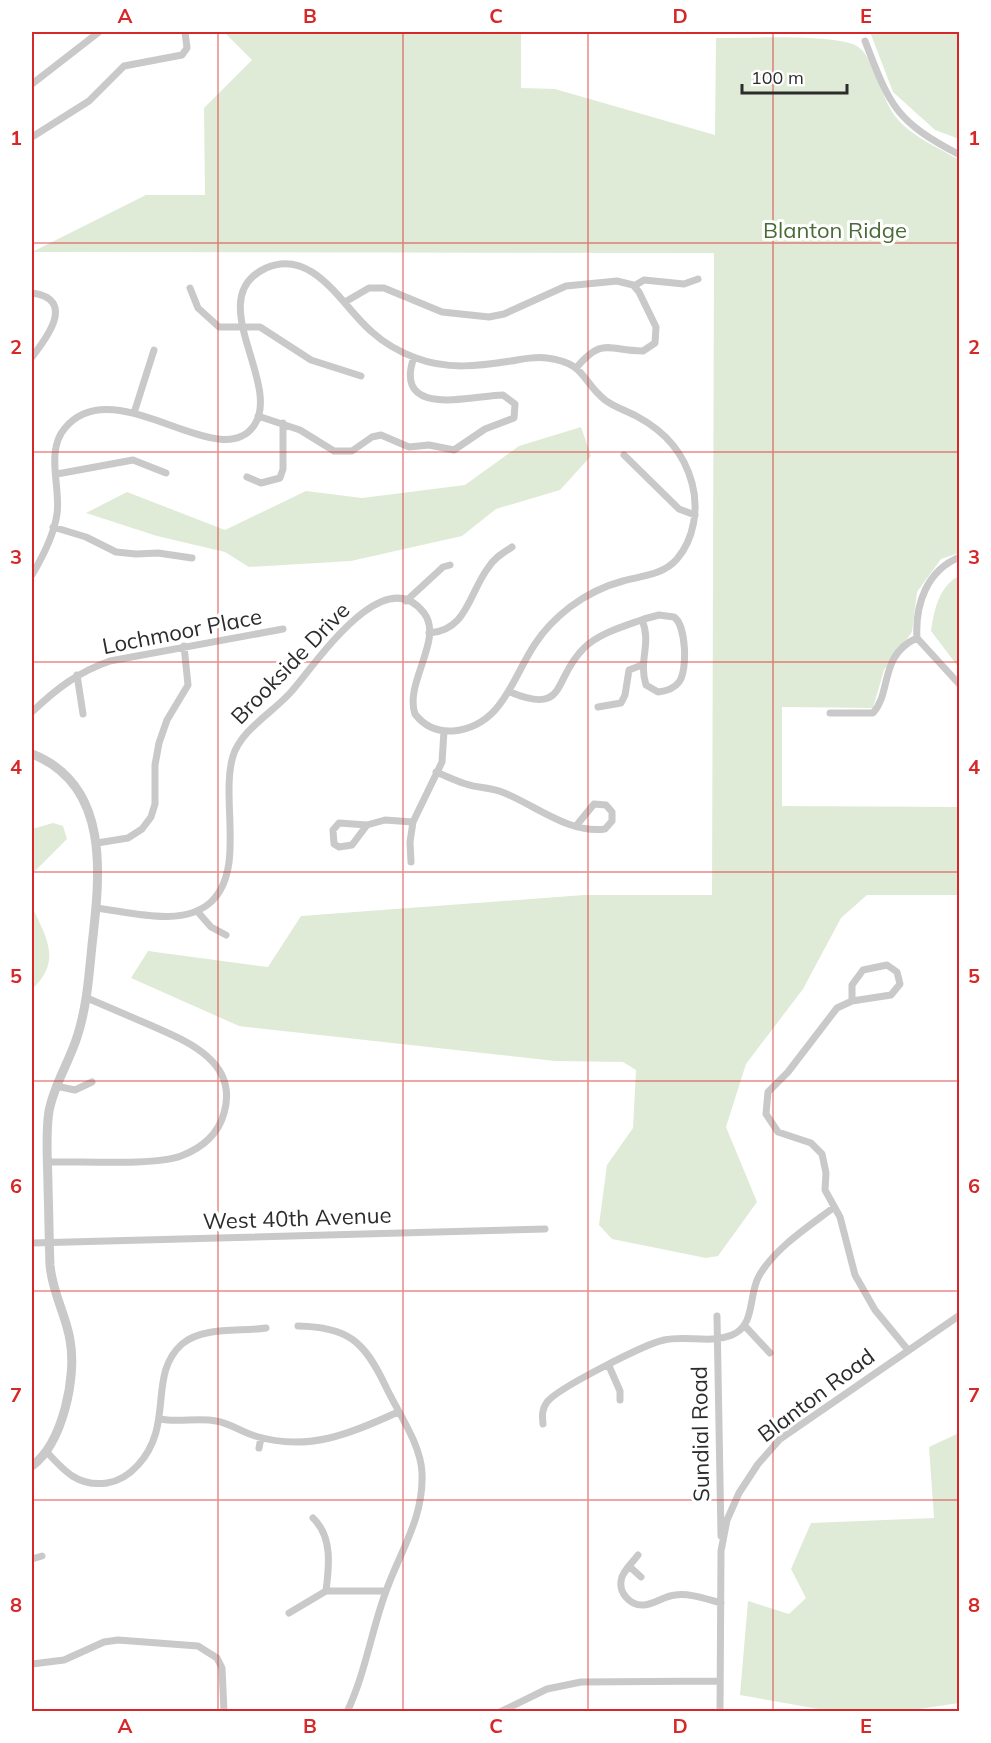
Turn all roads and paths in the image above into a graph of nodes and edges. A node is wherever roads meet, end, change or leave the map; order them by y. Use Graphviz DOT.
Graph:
graph roads {
  1 [pos="99,32"];
  2 [pos="185,32"];
  3 [pos="865,41"];
  4 [pos="32,84"];
  5 [pos="32,137"];
  6 [pos="960,155"];
  7 [pos="698,279"];
  8 [pos="634,286"];
  9 [pos="190,288"];
  10 [pos="32,293"];
  11 [pos="345,302"];
  12 [pos="243,327"];
  13 [pos="154,350"];
  14 [pos="32,357"];
  15 [pos="414,357"];
  16 [pos="576,368"];
  17 [pos="361,376"];
  18 [pos="134,412"];
  19 [pos="258,416"];
  20 [pos="283,423"];
  21 [pos="624,455"];
  22 [pos="166,473"];
  23 [pos="57,474"];
  24 [pos="247,477"];
  25 [pos="695,515"];
  26 [pos="53,527"];
  27 [pos="512,546"];
  28 [pos="960,557"];
  29 [pos="192,558"];
  30 [pos="450,565"];
  31 [pos="32,575"];
  32 [pos="406,601"];
  33 [pos="642,620"];
  34 [pos="284,629"];
  35 [pos="429,633"];
  36 [pos="917,638"];
  37 [pos="184,646"];
  38 [pos="642,665"];
  39 [pos="77,675"];
  40 [pos="960,685"];
  41 [pos="510,692"];
  42 [pos="598,707"];
  43 [pos="32,712"];
  44 [pos="830,713"];
  45 [pos="83,714"];
  46 [pos="444,731"];
  47 [pos="32,754"];
  48 [pos="436,772"];
  49 [pos="413,822"];
  50 [pos="367,825"];
  51 [pos="576,826"];
  52 [pos="97,843"];
  53 [pos="411,862"];
  54 [pos="96,908"];
  55 [pos="197,911"];
  56 [pos="226,935"];
  57 [pos="87,998"];
  58 [pos="852,1001"];
  59 [pos="92,1082"];
  60 [pos="56,1086"];
  61 [pos="48,1162"];
  62 [pos="833,1208"];
  63 [pos="545,1229"];
  64 [pos="50,1242"];
  65 [pos="32,1243"];
  66 [pos="960,1315"];
  67 [pos="717,1316"];
  68 [pos="744,1325"];
  69 [pos="298,1326"];
  70 [pos="266,1328"];
  71 [pos="717,1340"];
  72 [pos="908,1350"];
  73 [pos="770,1353"];
  74 [pos="609,1366"];
  75 [pos="620,1400"];
  76 [pos="398,1412"];
  77 [pos="160,1419"];
  78 [pos="543,1424"];
  79 [pos="261,1438"];
  80 [pos="259,1448"];
  81 [pos="46,1451"];
  82 [pos="32,1466"];
  83 [pos="313,1518"];
  84 [pos="722,1551"];
  85 [pos="638,1555"];
  86 [pos="42,1556"];
  87 [pos="32,1559"];
  88 [pos="629,1566"];
  89 [pos="641,1577"];
  90 [pos="326,1591"];
  91 [pos="386,1591"];
  92 [pos="721,1602"];
  93 [pos="289,1613"];
  94 [pos="32,1664"];
  95 [pos="720,1682"];
  96 [pos="224,1712"];
  97 [pos="347,1712"];
  98 [pos="500,1712"];
  99 [pos="720,1712"];
  1 -- 4 [label="street"];
  2 -- 5 [label="street"];
  3 -- 6 [label="street"];
  7 -- 8 [label="street"];
  8 -- 11 [label="street"];
  8 -- 16 [label="street"];
  9 -- 12 [label="street"];
  10 -- 14 [label="street"];
  11 -- 12 [label="street"];
  11 -- 15 [label="street"];
  12 -- 17 [label="street"];
  12 -- 19 [label="street"];
  13 -- 18 [label="street"];
  15 -- 16 [label="street"];
  15 -- 20 [label="street"];
  16 -- 25 [label="street"];
  18 -- 19 [label="street"];
  18 -- 23 [label="street"];
  19 -- 20 [label="street"];
  20 -- 24 [label="street"];
  21 -- 25 [label="street"];
  22 -- 23 [label="street"];
  23 -- 26 [label="street"];
  25 -- 41 [label="street"];
  26 -- 29 [label="street"];
  26 -- 31 [label="street"];
  27 -- 35 [label="street"];
  28 -- 36 [label="street"];
  30 -- 32 [label="street"];
  32 -- 35 [label="street"];
  32 -- 55 [label="street, Brookside Drive"];
  33 -- 38 [label="street"];
  33 -- 38 [label="street"];
  33 -- 41 [label="street"];
  34 -- 37 [label="street, Lochmoor Place"];
  35 -- 46 [label="street"];
  36 -- 40 [label="street"];
  36 -- 44 [label="street"];
  37 -- 39 [label="street, Lochmoor Place"];
  37 -- 52 [label="street"];
  38 -- 42 [label="street"];
  39 -- 43 [label="street, Lochmoor Place"];
  39 -- 45 [label="street"];
  41 -- 46 [label="street"];
  46 -- 48 [label="street"];
  47 -- 52 [label="street"];
  48 -- 49 [label="street"];
  48 -- 51 [label="street"];
  49 -- 50 [label="street"];
  49 -- 53 [label="street"];
  50 -- 50 [label="street"];
  51 -- 51 [label="street"];
  52 -- 54 [label="street"];
  54 -- 55 [label="street"];
  54 -- 57 [label="street"];
  55 -- 56 [label="street"];
  57 -- 60 [label="street"];
  57 -- 61 [label="street"];
  58 -- 58 [label="street"];
  58 -- 62 [label="street"];
  59 -- 60 [label="street"];
  60 -- 61 [label="street"];
  61 -- 64 [label="street"];
  62 -- 68 [label="street"];
  62 -- 72 [label="street"];
  63 -- 64 [label="street, West 40th Avenue"];
  64 -- 65 [label="street, West 40th Avenue"];
  64 -- 81 [label="street"];
  66 -- 72 [label="street, Blanton Road"];
  67 -- 71 [label="street, Sundial Road"];
  68 -- 71 [label="street"];
  68 -- 73 [label="street"];
  69 -- 76 [label="street"];
  70 -- 77 [label="street"];
  71 -- 74 [label="street"];
  71 -- 84 [label="street, Sundial Road"];
  72 -- 84 [label="street, Blanton Road"];
  74 -- 75 [label="street"];
  74 -- 78 [label="street"];
  76 -- 79 [label="street"];
  76 -- 91 [label="street"];
  77 -- 79 [label="street"];
  77 -- 81 [label="street"];
  79 -- 80 [label="street"];
  81 -- 82 [label="street"];
  83 -- 90 [label="street"];
  84 -- 92 [label="street, Blanton Road"];
  85 -- 88 [label="street"];
  86 -- 87 [label="street"];
  88 -- 89 [label="street"];
  88 -- 92 [label="street"];
  90 -- 91 [label="street"];
  90 -- 93 [label="street"];
  91 -- 97 [label="street"];
  92 -- 95 [label="street, Blanton Road"];
  94 -- 96 [label="street"];
  95 -- 98 [label="street"];
  95 -- 99 [label="street, Blanton Road"];
}
